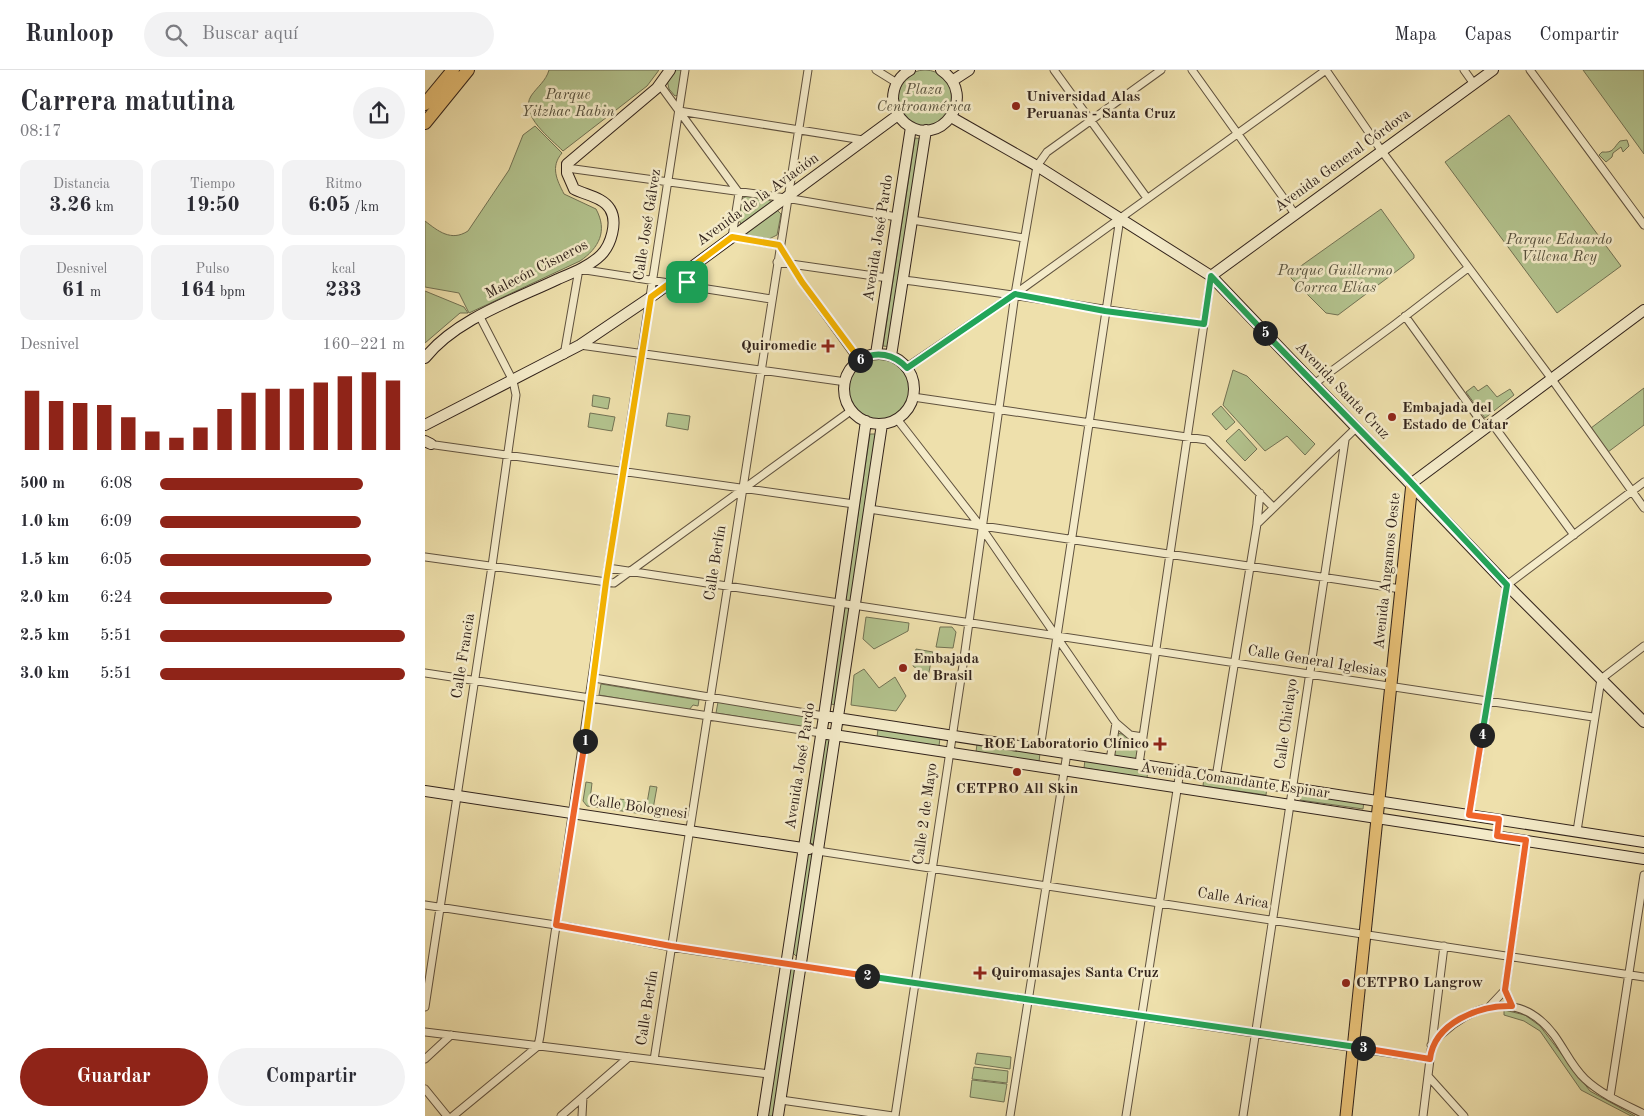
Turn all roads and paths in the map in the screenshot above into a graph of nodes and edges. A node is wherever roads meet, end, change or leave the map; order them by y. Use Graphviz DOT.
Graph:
graph roads {
  1 [pos="453,70"];
  2 [pos="468,70"];
  3 [pos="670,70"];
  4 [pos="685,70"];
  5 [pos="808,70"];
  6 [pos="876,70"];
  7 [pos="910,70"];
  8 [pos="969,70"];
  9 [pos="1054,70"];
  10 [pos="1161,70"];
  11 [pos="1192,70"];
  12 [pos="1326,70"];
  13 [pos="1464,70"];
  14 [pos="1493,70"];
  15 [pos="1530,70"];
  16 [pos="948,74"];
  17 [pos="897,83"];
  18 [pos="1474,84"];
  19 [pos="660,85"];
  20 [pos="425,104"];
  21 [pos="679,111"];
  22 [pos="898,115"];
  23 [pos="951,117"];
  24 [pos="1091,122"];
  25 [pos="425,123"];
  26 [pos="911,127"];
  27 [pos="797,130"];
  28 [pos="926,130"];
  29 [pos="1236,133"];
  30 [pos="863,140"];
  31 [pos="1381,150"];
  32 [pos="1037,166"];
  33 [pos="567,168"];
  34 [pos="669,182"];
  35 [pos="739,193"];
  36 [pos="786,198"];
  37 [pos="1147,198"];
  38 [pos="1295,214"];
  39 [pos="897,217"];
  40 [pos="1120,218"];
  41 [pos="912,220"];
  42 [pos="1644,225"];
  43 [pos="732,237"];
  44 [pos="1025,238"];
  45 [pos="779,245"];
  46 [pos="777,262"];
  47 [pos="791,264"];
  48 [pos="1468,268"];
  49 [pos="579,269"];
  50 [pos="688,270"];
  51 [pos="1211,276"];
  52 [pos="888,278"];
  53 [pos="653,280"];
  54 [pos="903,280"];
  55 [pos="670,283"];
  56 [pos="692,287"];
  57 [pos="1015,294"];
  58 [pos="651,297"];
  59 [pos="771,299"];
  60 [pos="1644,310"];
  61 [pos="1105,311"];
  62 [pos="480,316"];
  63 [pos="1405,316"];
  64 [pos="1204,324"];
  65 [pos="580,345"];
  66 [pos="642,354"];
  67 [pos="876,354"];
  68 [pos="564,355"];
  69 [pos="891,356"];
  70 [pos="425,358"];
  71 [pos="859,361"];
  72 [pos="907,368"];
  73 [pos="760,371"];
  74 [pos="1551,378"];
  75 [pos="513,381"];
  76 [pos="846,382"];
  77 [pos="1314,384"];
  78 [pos="913,397"];
  79 [pos="998,409"];
  80 [pos="852,410"];
  81 [pos="897,419"];
  82 [pos="866,421"];
  83 [pos="1088,422"];
  84 [pos="882,424"];
  85 [pos="1488,424"];
  86 [pos="425,425"];
  87 [pos="1357,427"];
  88 [pos="1188,436"];
  89 [pos="1345,440"];
  90 [pos="427,443"];
  91 [pos="1335,449"];
  92 [pos="507,454"];
  93 [pos="1342,456"];
  94 [pos="623,471"];
  95 [pos="1644,482"];
  96 [pos="1411,483"];
  97 [pos="742,488"];
  98 [pos="1631,492"];
  99 [pos="1260,493"];
  100 [pos="854,504"];
  101 [pos="1273,507"];
  102 [pos="1644,508"];
  103 [pos="869,509"];
  104 [pos="983,515"];
  105 [pos="973,517"];
  106 [pos="1257,524"];
  107 [pos="981,527"];
  108 [pos="1574,535"];
  109 [pos="1071,540"];
  110 [pos="1170,555"];
  111 [pos="425,557"];
  112 [pos="492,566"];
  113 [pos="1249,567"];
  114 [pos="608,568"];
  115 [pos="638,569"];
  116 [pos="630,571"];
  117 [pos="1323,578"];
  118 [pos="606,582"];
  119 [pos="1507,585"];
  120 [pos="727,586"];
  121 [pos="1401,589"];
  122 [pos="840,602"];
  123 [pos="855,604"];
  124 [pos="1044,616"];
  125 [pos="968,622"];
  126 [pos="1037,633"];
  127 [pos="1057,636"];
  128 [pos="1644,646"];
  129 [pos="1055,648"];
  130 [pos="1066,648"];
  131 [pos="1156,652"];
  132 [pos="1235,664"];
  133 [pos="425,673"];
  134 [pos="1308,673"];
  135 [pos="594,678"];
  136 [pos="1601,679"];
  137 [pos="475,680"];
  138 [pos="1391,687"];
  139 [pos="710,697"];
  140 [pos="591,699"];
  141 [pos="1488,701"];
  142 [pos="824,716"];
  143 [pos="706,717"];
  144 [pos="837,718"];
  145 [pos="1593,718"];
  146 [pos="1644,722"];
  147 [pos="1116,723"];
  148 [pos="821,734"];
  149 [pos="835,736"];
  150 [pos="951,736"];
  151 [pos="1143,737"];
  152 [pos="1040,749"];
  153 [pos="1067,753"];
  154 [pos="949,754"];
  155 [pos="1110,760"];
  156 [pos="1139,764"];
  157 [pos="1064,771"];
  158 [pos="1180,771"];
  159 [pos="1216,777"];
  160 [pos="1177,788"];
  161 [pos="1292,788"];
  162 [pos="425,791"];
  163 [pos="457,796"];
  164 [pos="1380,801"];
  165 [pos="1289,804"];
  166 [pos="573,814"];
  167 [pos="1469,815"];
  168 [pos="1379,817"];
  169 [pos="1499,819"];
  170 [pos="689,830"];
  171 [pos="1577,831"];
  172 [pos="1497,836"];
  173 [pos="1526,840"];
  174 [pos="1644,842"];
  175 [pos="803,849"];
  176 [pos="818,851"];
  177 [pos="1644,859"];
  178 [pos="932,868"];
  179 [pos="1644,875"];
  180 [pos="1046,885"];
  181 [pos="1159,902"];
  182 [pos="425,906"];
  183 [pos="440,908"];
  184 [pos="1273,919"];
  185 [pos="556,925"];
  186 [pos="1367,933"];
  187 [pos="671,946"];
  188 [pos="1444,946"];
  189 [pos="1509,957"];
  190 [pos="786,964"];
  191 [pos="801,966"];
  192 [pos="1629,975"];
  193 [pos="1644,977"];
  194 [pos="915,983"];
  195 [pos="1505,990"];
  196 [pos="1028,1000"];
  197 [pos="1512,1006"];
  198 [pos="425,1007"];
  199 [pos="1489,1007"];
  200 [pos="1141,1016"];
  201 [pos="425,1032"];
  202 [pos="1255,1032"];
  203 [pos="451,1035"];
  204 [pos="1431,1045"];
  205 [pos="538,1046"];
  206 [pos="1356,1047"];
  207 [pos="629,1057"];
  208 [pos="425,1059"];
  209 [pos="1430,1059"];
  210 [pos="654,1060"];
  211 [pos="769,1074"];
  212 [pos="1428,1076"];
  213 [pos="425,1089"];
  214 [pos="583,1097"];
  215 [pos="1610,1097"];
  216 [pos="781,1100"];
  217 [pos="1644,1114"];
  218 [pos="447,1116"];
  219 [pos="453,1116"];
  220 [pos="561,1116"];
  221 [pos="582,1116"];
  222 [pos="763,1116"];
  223 [pos="778,1116"];
  224 [pos="894,1116"];
  225 [pos="1010,1116"];
  226 [pos="1127,1116"];
  227 [pos="1243,1116"];
  228 [pos="1346,1116"];
  229 [pos="1353,1116"];
  230 [pos="1423,1116"];
  231 [pos="1464,1116"];
  1 -- 20 [label="highway"];
  2 -- 25 [label="highway"];
  3 -- 19 [label="main road"];
  4 -- 21 [label="street, Calle José Gálvez"];
  5 -- 27 [label="street, Calle Berlín"];
  6 -- 17 [label="street"];
  7 -- 17 [label="main road"];
  8 -- 16 [label="main road"];
  9 -- 24 [label="street"];
  10 -- 24 [label="street"];
  11 -- 29 [label="street"];
  12 -- 29 [label="street"];
  12 -- 31 [label="street"];
  13 -- 18 [label="street"];
  14 -- 18 [label="main road, Avenida General Córdova"];
  15 -- 42 [label="street"];
  16 -- 23 [label="main road"];
  17 -- 22 [label="main road"];
  18 -- 31 [label="main road, Avenida General Córdova"];
  19 -- 21 [label="street"];
  19 -- 33 [label="main road"];
  21 -- 27 [label="street"];
  21 -- 34 [label="street, Calle José Gálvez"];
  21 -- 35 [label="street"];
  22 -- 26 [label="main road"];
  22 -- 30 [label="main road, Avenida de la Aviación"];
  23 -- 28 [label="main road"];
  23 -- 32 [label="main road, Avenida Santa Cruz"];
  24 -- 32 [label="street"];
  24 -- 37 [label="street"];
  26 -- 28 [label="main road"];
  26 -- 39 [label="main road, Avenida José Pardo"];
  27 -- 30 [label="street"];
  27 -- 36 [label="street, Calle Berlín"];
  28 -- 41 [label="main road, Avenida José Pardo"];
  29 -- 37 [label="street"];
  29 -- 38 [label="street"];
  30 -- 36 [label="main road, Avenida de la Aviación"];
  31 -- 38 [label="main road, Avenida General Córdova"];
  31 -- 48 [label="street"];
  32 -- 40 [label="main road, Avenida Santa Cruz"];
  32 -- 44 [label="street, Calle 2 de Mayo"];
  33 -- 34 [label="street"];
  33 -- 49 [label="main road, Malecón Cisneros"];
  34 -- 35 [label="street"];
  34 -- 53 [label="street, Calle José Gálvez"];
  35 -- 36 [label="street"];
  35 -- 43 [label="street"];
  36 -- 39 [label="street"];
  36 -- 43 [label="main road, Avenida de la Aviación"];
  36 -- 45 [label="street, Calle Berlín"];
  37 -- 40 [label="street"];
  38 -- 51 [label="main road, Avenida General Córdova"];
  39 -- 52 [label="main road, Avenida José Pardo"];
  40 -- 51 [label="main road, Avenida Santa Cruz"];
  40 -- 57 [label="street"];
  40 -- 61 [label="street"];
  41 -- 44 [label="street"];
  41 -- 54 [label="main road, Avenida José Pardo"];
  43 -- 45 [label="street"];
  43 -- 50 [label="main road, Avenida de la Aviación"];
  44 -- 57 [label="street, Calle 2 de Mayo"];
  45 -- 46 [label="street, Calle Berlín"];
  45 -- 47 [label="street"];
  46 -- 47 [label="street"];
  46 -- 59 [label="street, Calle Berlín"];
  47 -- 52 [label="street"];
  47 -- 71 [label="street"];
  48 -- 63 [label="street"];
  48 -- 74 [label="street"];
  49 -- 53 [label="street"];
  49 -- 62 [label="main road, Malecón Cisneros"];
  49 -- 68 [label="street"];
  50 -- 55 [label="main road, Avenida de la Aviación"];
  50 -- 56 [label="main road"];
  51 -- 64 [label="street"];
  51 -- 77 [label="main road, Avenida Santa Cruz"];
  52 -- 67 [label="main road, Avenida José Pardo"];
  53 -- 55 [label="street"];
  53 -- 58 [label="street, Calle José Gálvez"];
  54 -- 57 [label="street"];
  54 -- 69 [label="main road, Avenida José Pardo"];
  55 -- 56 [label="street"];
  55 -- 58 [label="main road, Avenida de la Aviación"];
  56 -- 59 [label="street"];
  57 -- 61 [label="street"];
  57 -- 72 [label="street"];
  57 -- 79 [label="street, Calle 2 de Mayo"];
  58 -- 65 [label="main road, Avenida de la Aviación"];
  58 -- 66 [label="street, Calle José Gálvez"];
  59 -- 73 [label="street, Calle Berlín"];
  60 -- 74 [label="main road, Avenida Angamos Oeste"];
  61 -- 64 [label="street"];
  61 -- 83 [label="street"];
  62 -- 70 [label="main road, Malecón Cisneros"];
  62 -- 75 [label="street, Calle Francia"];
  63 -- 77 [label="street"];
  63 -- 85 [label="street"];
  64 -- 88 [label="street"];
  65 -- 66 [label="street"];
  65 -- 68 [label="main road, Avenida de la Aviación"];
  66 -- 73 [label="street"];
  66 -- 94 [label="street, Calle José Gálvez"];
  67 -- 69 [label="main road"];
  67 -- 71 [label="main road"];
  68 -- 75 [label="main road, Avenida de la Aviación"];
  69 -- 72 [label="main road"];
  71 -- 76 [label="main road"];
  72 -- 78 [label="main road"];
  73 -- 76 [label="street"];
  73 -- 97 [label="street, Calle Berlín"];
  74 -- 85 [label="main road, Avenida Angamos Oeste"];
  74 -- 98 [label="street"];
  75 -- 86 [label="main road, Avenida de la Aviación"];
  75 -- 92 [label="street, Calle Francia"];
  76 -- 80 [label="main road"];
  77 -- 87 [label="main road, Avenida Santa Cruz"];
  78 -- 79 [label="street"];
  78 -- 81 [label="main road"];
  79 -- 83 [label="street"];
  79 -- 104 [label="street, Calle 2 de Mayo"];
  80 -- 82 [label="main road"];
  80 -- 97 [label="street"];
  81 -- 84 [label="main road"];
  81 -- 105 [label="street"];
  82 -- 84 [label="main road"];
  82 -- 100 [label="main road, Avenida José Pardo"];
  83 -- 88 [label="street"];
  83 -- 109 [label="street"];
  84 -- 103 [label="main road, Avenida José Pardo"];
  85 -- 96 [label="main road, Avenida Angamos Oeste"];
  85 -- 108 [label="street"];
  87 -- 89 [label="street"];
  87 -- 96 [label="main road, Avenida Santa Cruz"];
  88 -- 99 [label="street"];
  88 -- 110 [label="street"];
  89 -- 91 [label="street"];
  89 -- 93 [label="street, Calle Chiclayo"];
  90 -- 92 [label="street"];
  91 -- 93 [label="street"];
  91 -- 101 [label="street"];
  92 -- 94 [label="street"];
  92 -- 112 [label="street, Calle Francia"];
  93 -- 117 [label="street, Calle Chiclayo"];
  94 -- 97 [label="street"];
  94 -- 114 [label="street, Calle José Gálvez"];
  95 -- 98 [label="street"];
  96 -- 119 [label="main road, Avenida Santa Cruz"];
  96 -- 121 [label="main road, Avenida Angamos Oeste"];
  97 -- 100 [label="street"];
  97 -- 115 [label="street"];
  97 -- 120 [label="street, Calle Berlín"];
  98 -- 102 [label="street"];
  98 -- 108 [label="street"];
  99 -- 101 [label="street"];
  99 -- 106 [label="street"];
  100 -- 122 [label="main road, Avenida José Pardo"];
  101 -- 106 [label="street"];
  103 -- 107 [label="street"];
  103 -- 123 [label="main road, Avenida José Pardo"];
  104 -- 105 [label="street"];
  104 -- 107 [label="street, Calle 2 de Mayo"];
  105 -- 107 [label="street"];
  106 -- 113 [label="street"];
  107 -- 109 [label="street"];
  107 -- 124 [label="street"];
  107 -- 125 [label="street, Calle 2 de Mayo"];
  108 -- 119 [label="street"];
  109 -- 110 [label="street"];
  109 -- 127 [label="street"];
  110 -- 113 [label="street"];
  110 -- 131 [label="street"];
  111 -- 112 [label="street"];
  112 -- 118 [label="street"];
  112 -- 137 [label="street, Calle Francia"];
  113 -- 117 [label="street"];
  113 -- 132 [label="street"];
  114 -- 116 [label="street, Calle General Iglesias"];
  114 -- 118 [label="street, Calle José Gálvez"];
  115 -- 116 [label="street, Calle General Iglesias"];
  115 -- 120 [label="street, Calle General Iglesias"];
  116 -- 118 [label="street"];
  117 -- 121 [label="street"];
  117 -- 134 [label="street, Calle Chiclayo"];
  118 -- 135 [label="street, Calle José Gálvez"];
  119 -- 136 [label="main road, Avenida Santa Cruz"];
  119 -- 141 [label="street"];
  120 -- 122 [label="street, Calle General Iglesias"];
  120 -- 139 [label="street, Calle Berlín"];
  121 -- 138 [label="main road, Avenida Angamos Oeste"];
  122 -- 123 [label="street, Calle General Iglesias"];
  122 -- 142 [label="main road, Avenida José Pardo"];
  123 -- 125 [label="street, Calle General Iglesias"];
  123 -- 144 [label="main road, Avenida José Pardo"];
  124 -- 126 [label="street"];
  124 -- 127 [label="street"];
  125 -- 126 [label="street, Calle General Iglesias"];
  125 -- 150 [label="street, Calle 2 de Mayo"];
  126 -- 127 [label="street, Calle General Iglesias"];
  127 -- 129 [label="street"];
  127 -- 130 [label="street"];
  127 -- 131 [label="street, Calle General Iglesias"];
  128 -- 136 [label="street"];
  129 -- 130 [label="street"];
  129 -- 152 [label="street"];
  130 -- 147 [label="street"];
  131 -- 132 [label="street, Calle General Iglesias"];
  131 -- 151 [label="street"];
  132 -- 134 [label="street, Calle General Iglesias"];
  132 -- 159 [label="street"];
  133 -- 137 [label="street"];
  134 -- 138 [label="street, Calle General Iglesias"];
  134 -- 161 [label="street, Calle Chiclayo"];
  135 -- 139 [label="street"];
  135 -- 140 [label="street, Calle José Gálvez"];
  136 -- 145 [label="street"];
  136 -- 146 [label="main road, Avenida Santa Cruz"];
  137 -- 140 [label="street"];
  137 -- 163 [label="street, Calle Francia"];
  138 -- 141 [label="street, Calle General Iglesias"];
  138 -- 164 [label="main road, Avenida Angamos Oeste"];
  139 -- 142 [label="street"];
  139 -- 143 [label="street, Calle Berlín"];
  140 -- 143 [label="street"];
  140 -- 166 [label="street, Calle José Gálvez"];
  141 -- 145 [label="street, Calle General Iglesias"];
  141 -- 167 [label="street"];
  142 -- 144 [label="main road, Avenida Comandante Espinar"];
  142 -- 148 [label="main road, Avenida José Pardo"];
  143 -- 148 [label="street"];
  143 -- 170 [label="street, Calle Berlín"];
  144 -- 149 [label="main road, Avenida José Pardo"];
  144 -- 150 [label="main road, Avenida Comandante Espinar"];
  145 -- 171 [label="street"];
  147 -- 151 [label="street"];
  147 -- 155 [label="street"];
  148 -- 149 [label="main road, Avenida Comandante Espinar"];
  148 -- 175 [label="main road, Avenida José Pardo"];
  149 -- 154 [label="main road, Avenida Comandante Espinar"];
  149 -- 176 [label="main road, Avenida José Pardo"];
  150 -- 152 [label="main road, Avenida Comandante Espinar"];
  150 -- 154 [label="street, Calle 2 de Mayo"];
  151 -- 156 [label="street"];
  152 -- 153 [label="main road, Avenida Comandante Espinar"];
  153 -- 155 [label="main road, Avenida Comandante Espinar"];
  153 -- 157 [label="street"];
  154 -- 157 [label="main road, Avenida Comandante Espinar"];
  154 -- 178 [label="street, Calle 2 de Mayo"];
  155 -- 156 [label="main road, Avenida Comandante Espinar"];
  156 -- 158 [label="main road, Avenida Comandante Espinar"];
  157 -- 160 [label="main road, Avenida Comandante Espinar"];
  157 -- 180 [label="street"];
  158 -- 159 [label="main road, Avenida Comandante Espinar"];
  158 -- 160 [label="street"];
  159 -- 161 [label="main road, Avenida Comandante Espinar"];
  160 -- 165 [label="main road, Avenida Comandante Espinar"];
  160 -- 181 [label="street"];
  161 -- 164 [label="main road, Avenida Comandante Espinar"];
  161 -- 165 [label="street, Calle Chiclayo"];
  162 -- 163 [label="main road, Calle Bolognesi"];
  163 -- 166 [label="main road, Calle Bolognesi"];
  163 -- 183 [label="street, Calle Francia"];
  164 -- 167 [label="main road, Avenida Comandante Espinar"];
  164 -- 168 [label="main road, Avenida Angamos Oeste"];
  165 -- 168 [label="main road, Avenida Comandante Espinar"];
  165 -- 184 [label="street, Calle Chiclayo"];
  166 -- 170 [label="main road, Calle Bolognesi"];
  166 -- 185 [label="street, Calle José Gálvez"];
  167 -- 169 [label="main road, Avenida Comandante Espinar"];
  168 -- 172 [label="main road, Avenida Comandante Espinar"];
  168 -- 186 [label="main road, Avenida Angamos Oeste"];
  169 -- 171 [label="main road, Avenida Comandante Espinar"];
  169 -- 172 [label="main road"];
  170 -- 175 [label="main road, Calle Bolognesi"];
  170 -- 187 [label="street, Calle Berlín"];
  171 -- 174 [label="main road, Avenida Comandante Espinar"];
  172 -- 173 [label="main road, Avenida Comandante Espinar"];
  173 -- 177 [label="main road, Avenida Comandante Espinar"];
  173 -- 189 [label="street"];
  175 -- 176 [label="main road, Calle Bolognesi"];
  175 -- 190 [label="main road, Avenida José Pardo"];
  176 -- 178 [label="street, Calle Arica"];
  176 -- 191 [label="main road, Avenida José Pardo"];
  178 -- 180 [label="street, Calle Arica"];
  178 -- 194 [label="street, Calle 2 de Mayo"];
  179 -- 192 [label="street"];
  180 -- 181 [label="street, Calle Arica"];
  180 -- 196 [label="street"];
  181 -- 184 [label="street, Calle Arica"];
  181 -- 200 [label="street"];
  182 -- 183 [label="street"];
  183 -- 185 [label="street"];
  183 -- 198 [label="street, Calle Francia"];
  184 -- 186 [label="street, Calle Arica"];
  184 -- 202 [label="street, Calle Chiclayo"];
  185 -- 187 [label="street"];
  185 -- 205 [label="street, Calle José Gálvez"];
  186 -- 188 [label="street, Calle Arica"];
  186 -- 206 [label="main road, Avenida Angamos Oeste"];
  187 -- 190 [label="street"];
  187 -- 210 [label="street, Calle Berlín"];
  188 -- 189 [label="street, Calle Arica"];
  188 -- 204 [label="street"];
  189 -- 192 [label="street, Calle Arica"];
  189 -- 195 [label="street"];
  190 -- 191 [label="street"];
  190 -- 211 [label="main road, Avenida José Pardo"];
  191 -- 194 [label="street"];
  191 -- 216 [label="main road, Avenida José Pardo"];
  192 -- 193 [label="street, Calle Arica"];
  192 -- 215 [label="street"];
  194 -- 196 [label="street"];
  194 -- 224 [label="street, Calle 2 de Mayo"];
  195 -- 197 [label="street"];
  195 -- 199 [label="street"];
  196 -- 200 [label="street"];
  196 -- 225 [label="street"];
  197 -- 199 [label="street"];
  197 -- 215 [label="street"];
  199 -- 204 [label="street"];
  200 -- 202 [label="street"];
  200 -- 226 [label="street"];
  201 -- 203 [label="street"];
  202 -- 206 [label="street"];
  202 -- 227 [label="street, Calle Chiclayo"];
  203 -- 205 [label="street"];
  203 -- 208 [label="street"];
  204 -- 209 [label="street"];
  205 -- 207 [label="street"];
  205 -- 219 [label="street"];
  206 -- 209 [label="street"];
  206 -- 228 [label="main road, Avenida Angamos Oeste"];
  206 -- 229 [label="main road, Avenida Angamos Oeste"];
  207 -- 210 [label="street"];
  207 -- 214 [label="street, Calle Berlín"];
  209 -- 212 [label="street"];
  210 -- 211 [label="street"];
  211 -- 222 [label="main road, Avenida José Pardo"];
  212 -- 230 [label="street"];
  212 -- 231 [label="street"];
  213 -- 218 [label="street"];
  214 -- 220 [label="street, Calle Berlín"];
  214 -- 221 [label="street"];
  215 -- 217 [label="street"];
  216 -- 223 [label="main road, Avenida José Pardo"];
  216 -- 224 [label="street"];
}
